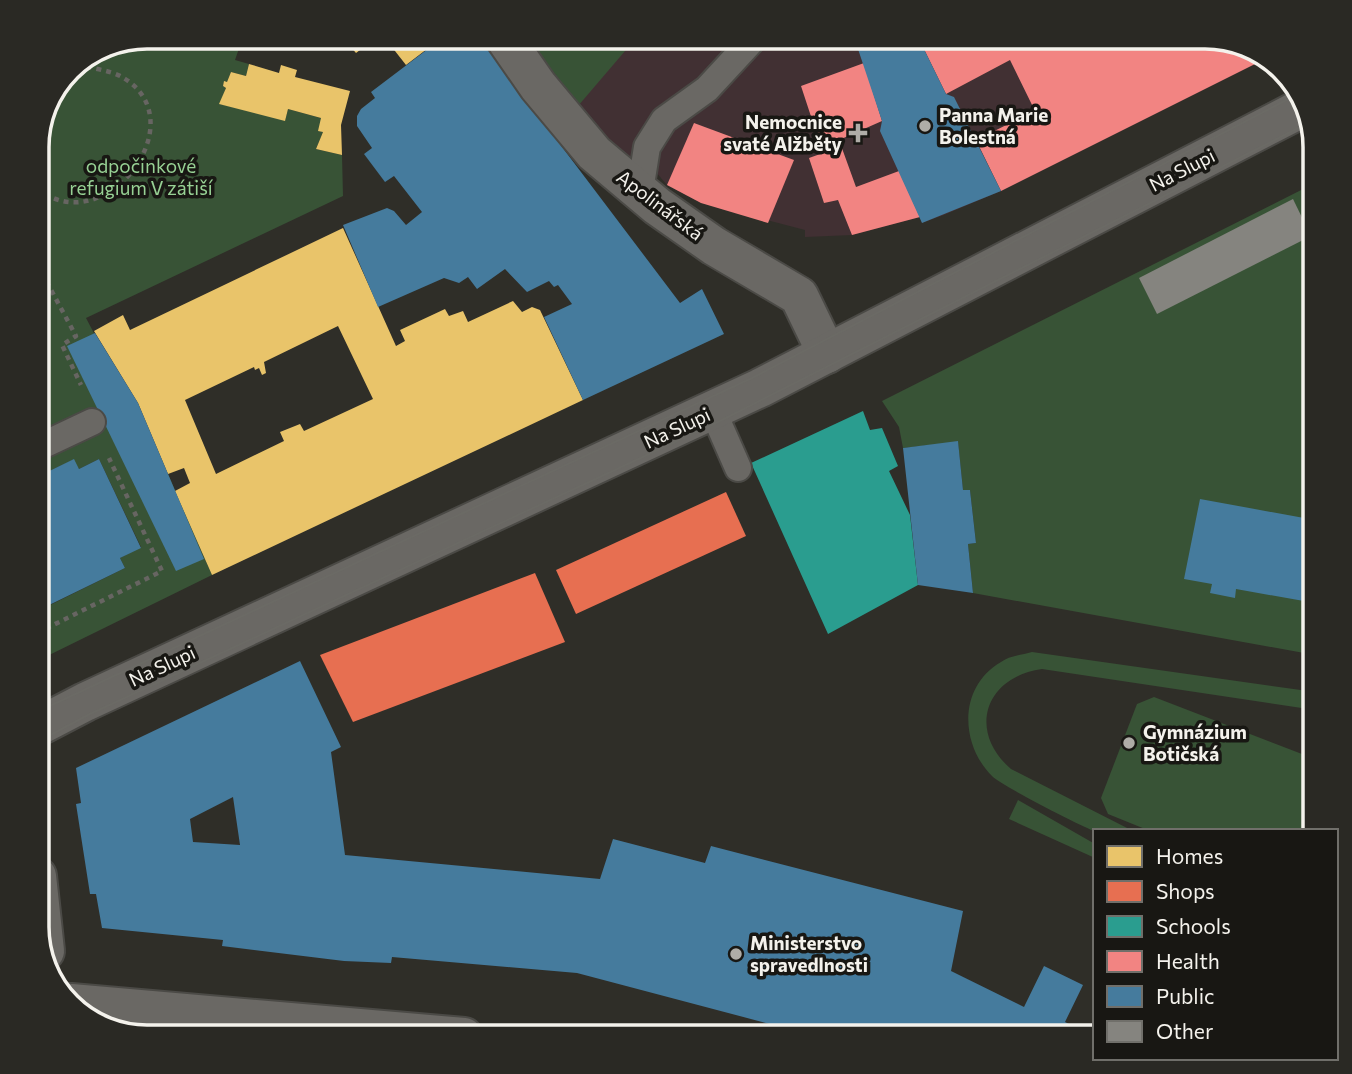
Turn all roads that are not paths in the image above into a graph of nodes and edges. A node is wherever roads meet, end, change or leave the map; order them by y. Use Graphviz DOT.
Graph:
graph roads {
  1 [pos="512,49"];
  2 [pos="744,49"];
  3 [pos="1296,111"];
  4 [pos="640,191"];
  5 [pos="827,354"];
  6 [pos="713,411"];
  7 [pos="92,422"];
  8 [pos="49,442"];
  9 [pos="738,468"];
  10 [pos="49,731"];
  11 [pos="86,1004"];
  12 [pos="325,1025"];
  1 -- 4 [label="street, Apolinářská"];
  2 -- 4 [label="lane"];
  3 -- 5 [label="street, Na Slupi"];
  4 -- 5 [label="street, Apolinářská"];
  5 -- 6 [label="street, Na Slupi"];
  6 -- 9 [label="lane"];
  6 -- 10 [label="street, Na Slupi"];
  7 -- 8 [label="lane"];
  11 -- 12 [label="street"];
}
